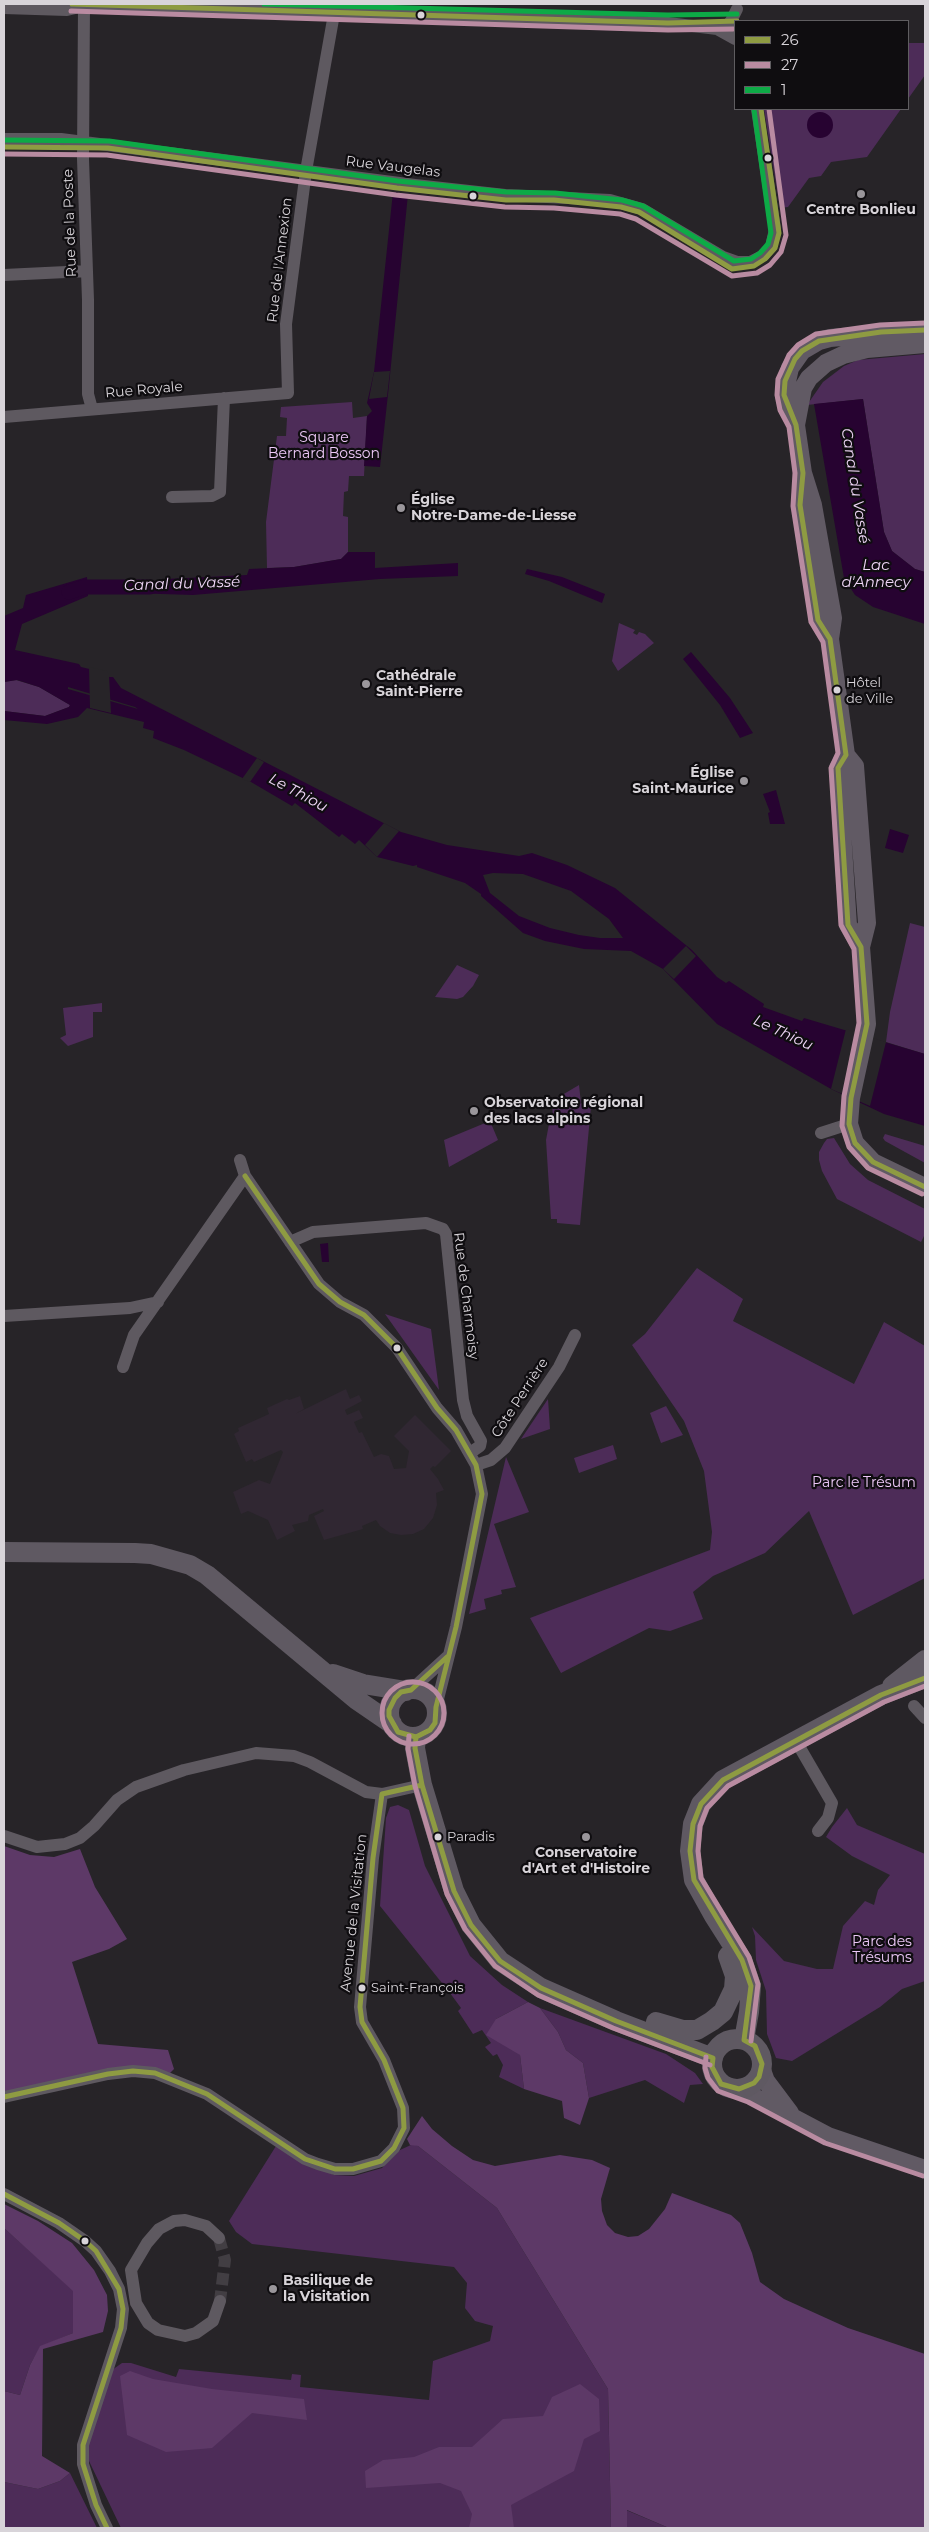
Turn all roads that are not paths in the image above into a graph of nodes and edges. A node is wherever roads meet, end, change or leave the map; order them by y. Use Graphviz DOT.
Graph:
graph roads {
  1 [pos="84,6"];
  2 [pos="4,8"];
  3 [pos="737,9"];
  4 [pos="334,14"];
  5 [pos="723,30"];
  6 [pos="734,38"];
  7 [pos="756,110"];
  8 [pos="4,139"];
  9 [pos="83,142"];
  10 [pos="306,171"];
  11 [pos="87,271"];
  12 [pos="4,275"];
  13 [pos="925,330"];
  14 [pos="925,344"];
  15 [pos="288,393"];
  16 [pos="224,398"];
  17 [pos="92,409"];
  18 [pos="4,417"];
  19 [pos="796,425"];
  20 [pos="172,497"];
  21 [pos="849,1124"];
  22 [pos="821,1134"];
  23 [pos="240,1160"];
  24 [pos="245,1176"];
  25 [pos="925,1187"];
  26 [pos="290,1242"];
  27 [pos="158,1302"];
  28 [pos="4,1316"];
  29 [pos="575,1335"];
  30 [pos="123,1367"];
  31 [pos="470,1453"];
  32 [pos="476,1465"];
  33 [pos="4,1552"];
  34 [pos="447,1657"];
  35 [pos="925,1660"];
  36 [pos="316,1666"];
  37 [pos="925,1678"];
  38 [pos="408,1690"];
  39 [pos="881,1695"];
  40 [pos="914,1706"];
  41 [pos="436,1707"];
  42 [pos="925,1718"];
  43 [pos="392,1724"];
  44 [pos="416,1737"];
  45 [pos="796,1741"];
  46 [pos="422,1785"];
  47 [pos="382,1794"];
  48 [pos="818,1831"];
  49 [pos="4,1836"];
  50 [pos="729,1939"];
  51 [pos="616,2021"];
  52 [pos="744,2040"];
  53 [pos="713,2058"];
  54 [pos="762,2070"];
  55 [pos="739,2089"];
  56 [pos="4,2097"];
  57 [pos="791,2116"];
  58 [pos="925,2169"];
  59 [pos="4,2194"];
  60 [pos="219,2238"];
  61 [pos="220,2301"];
  62 [pos="107,2528"];
  1 -- 2 [label="street"];
  1 -- 4 [label="street"];
  1 -- 9 [label="street, Rue de la Poste"];
  3 -- 5 [label="street"];
  4 -- 5 [label="street"];
  4 -- 10 [label="street, Rue de l'Annexion"];
  5 -- 6 [label="street"];
  7 -- 10 [label="street, Rue Vaugelas"];
  8 -- 9 [label="street, Rue Vaugelas"];
  9 -- 10 [label="street, Rue Vaugelas"];
  9 -- 11 [label="street, Rue de la Poste"];
  10 -- 15 [label="street, Rue de l'Annexion"];
  11 -- 12 [label="street"];
  11 -- 17 [label="street, Rue de la Poste"];
  13 -- 19 [label="main road"];
  14 -- 19 [label="main road"];
  15 -- 16 [label="street, Rue Royale"];
  16 -- 17 [label="street, Rue Royale"];
  16 -- 20 [label="street"];
  17 -- 18 [label="street, Rue Royale"];
  19 -- 21 [label="main road"];
  21 -- 22 [label="street"];
  21 -- 25 [label="main road"];
  23 -- 24 [label="street"];
  24 -- 26 [label="street"];
  24 -- 27 [label="street"];
  26 -- 31 [label="street"];
  26 -- 31 [label="street, Rue de Charmoisy"];
  27 -- 28 [label="street"];
  27 -- 30 [label="street"];
  29 -- 32 [label="street, Côte Perrière"];
  31 -- 32 [label="street"];
  32 -- 34 [label="street"];
  33 -- 36 [label="main road"];
  34 -- 38 [label="street"];
  34 -- 41 [label="street"];
  35 -- 39 [label="main road"];
  36 -- 38 [label="main road"];
  36 -- 43 [label="main road"];
  37 -- 39 [label="main road"];
  38 -- 41 [label="main road"];
  38 -- 43 [label="main road"];
  39 -- 45 [label="main road"];
  40 -- 42 [label="street"];
  41 -- 44 [label="main road"];
  43 -- 44 [label="main road"];
  44 -- 46 [label="main road"];
  45 -- 48 [label="street"];
  45 -- 50 [label="main road"];
  46 -- 47 [label="street"];
  46 -- 51 [label="main road"];
  47 -- 49 [label="street"];
  47 -- 56 [label="street, Avenue de la Visitation"];
  50 -- 51 [label="main road"];
  50 -- 52 [label="main road"];
  51 -- 53 [label="main road"];
  52 -- 53 [label="main road"];
  52 -- 54 [label="main road"];
  53 -- 55 [label="main road"];
  54 -- 55 [label="main road"];
  54 -- 57 [label="main road"];
  55 -- 57 [label="main road"];
  57 -- 58 [label="main road"];
  59 -- 62 [label="street"];
  60 -- 61 [label="street"];
}
